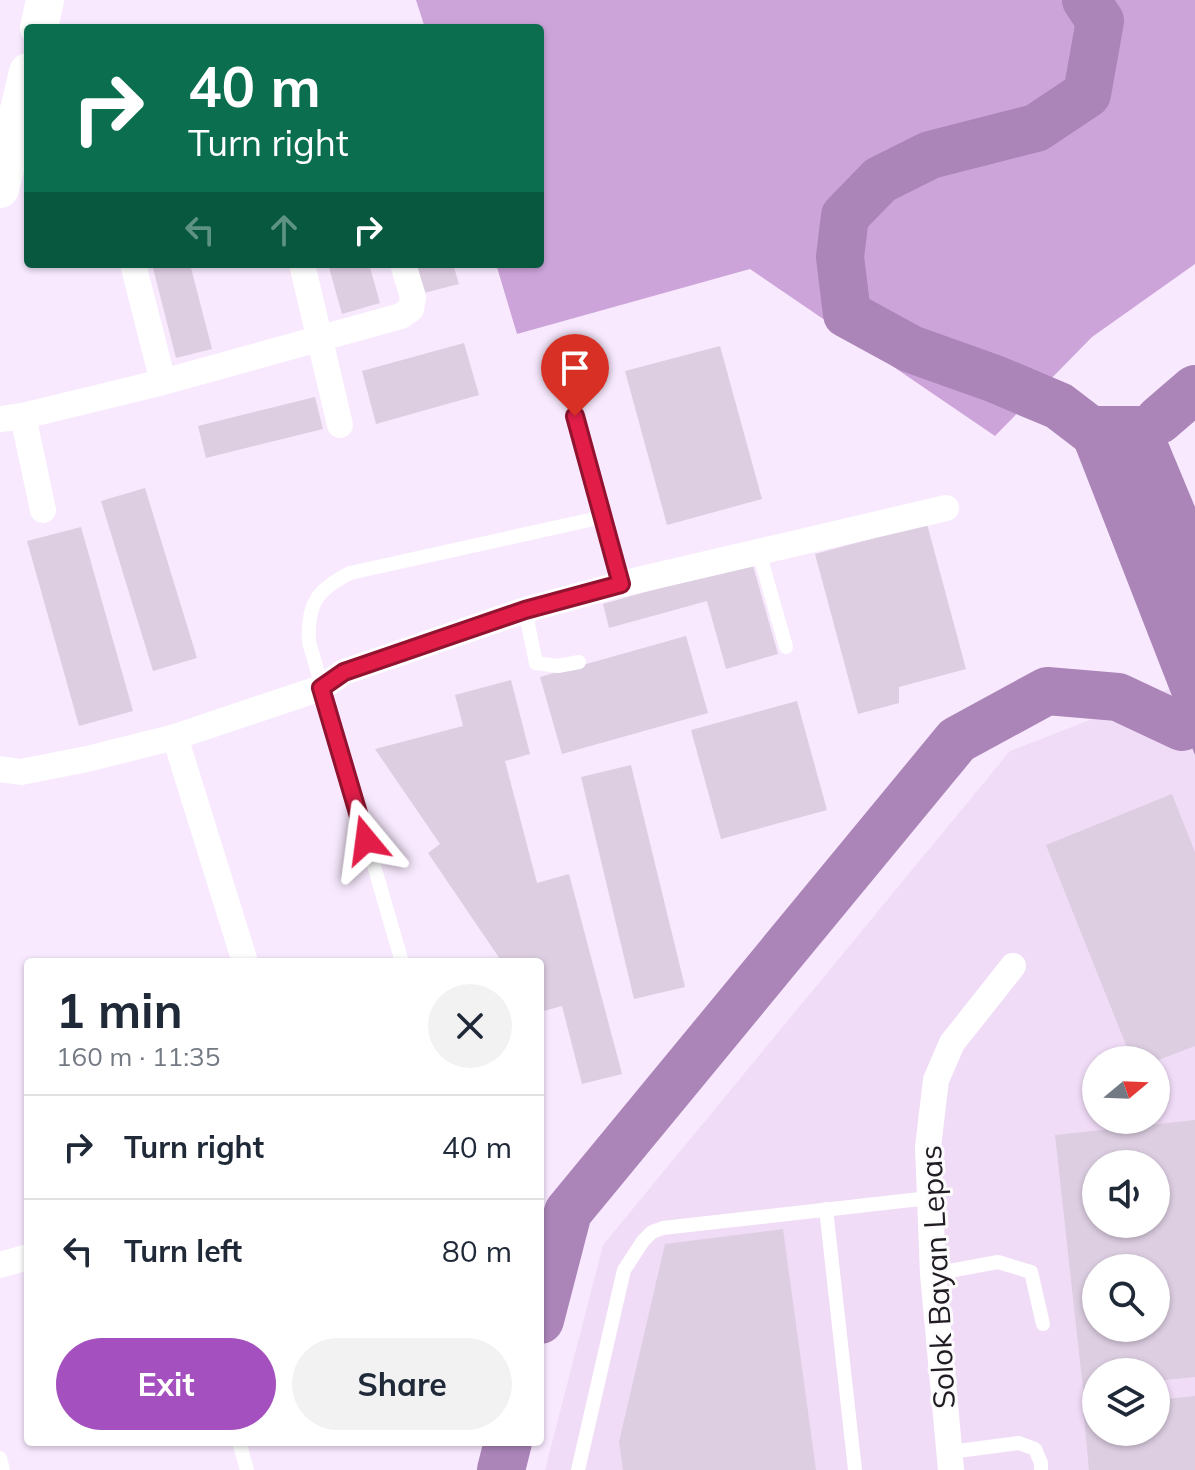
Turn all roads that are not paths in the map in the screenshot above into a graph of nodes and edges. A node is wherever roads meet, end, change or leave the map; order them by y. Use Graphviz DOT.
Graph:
graph roads {
  1 [pos="45,0"];
  2 [pos="40,24"];
  3 [pos="24,89"];
  4 [pos="0,189"];
  5 [pos="134,268"];
  6 [pos="303,268"];
  7 [pos="404,268"];
  8 [pos="320,338"];
  9 [pos="163,382"];
  10 [pos="575,416"];
  11 [pos="12,417"];
  12 [pos="340,425"];
  13 [pos="946,508"];
  14 [pos="43,510"];
  15 [pos="603,517"];
  16 [pos="759,552"];
  17 [pos="621,584"];
  18 [pos="525,610"];
  19 [pos="786,647"];
  20 [pos="579,662"];
  21 [pos="321,688"];
  22 [pos="175,737"];
  23 [pos="0,769"];
  24 [pos="244,958"];
  25 [pos="401,958"];
  26 [pos="1013,966"];
  27 [pos="929,1198"];
  28 [pos="826,1209"];
  29 [pos="24,1258"];
  30 [pos="0,1265"];
  31 [pos="933,1274"];
  32 [pos="1043,1324"];
  33 [pos="240,1446"];
  34 [pos="0,1458"];
  35 [pos="951,1461"];
  36 [pos="3,1470"];
  37 [pos="247,1470"];
  38 [pos="578,1470"];
  39 [pos="855,1470"];
  40 [pos="1041,1470"];
  1 -- 2 [label="street"];
  3 -- 4 [label="street"];
  5 -- 9 [label="street"];
  6 -- 8 [label="street"];
  7 -- 8 [label="street"];
  8 -- 9 [label="street"];
  8 -- 12 [label="street"];
  9 -- 11 [label="street"];
  10 -- 15 [label="lane"];
  11 -- 14 [label="street"];
  13 -- 16 [label="street"];
  15 -- 17 [label="lane"];
  15 -- 21 [label="lane"];
  16 -- 17 [label="street"];
  16 -- 19 [label="lane"];
  17 -- 18 [label="street"];
  18 -- 20 [label="lane"];
  18 -- 21 [label="street"];
  21 -- 22 [label="street"];
  21 -- 25 [label="lane"];
  22 -- 23 [label="street"];
  22 -- 24 [label="street"];
  26 -- 27 [label="street, Solok Bayan Lepas"];
  27 -- 28 [label="lane"];
  27 -- 31 [label="street, Solok Bayan Lepas"];
  28 -- 38 [label="lane"];
  28 -- 39 [label="lane"];
  29 -- 30 [label="street"];
  31 -- 32 [label="lane"];
  31 -- 35 [label="street, Solok Bayan Lepas"];
  33 -- 37 [label="lane"];
  34 -- 36 [label="lane"];
  35 -- 40 [label="lane"];
}
